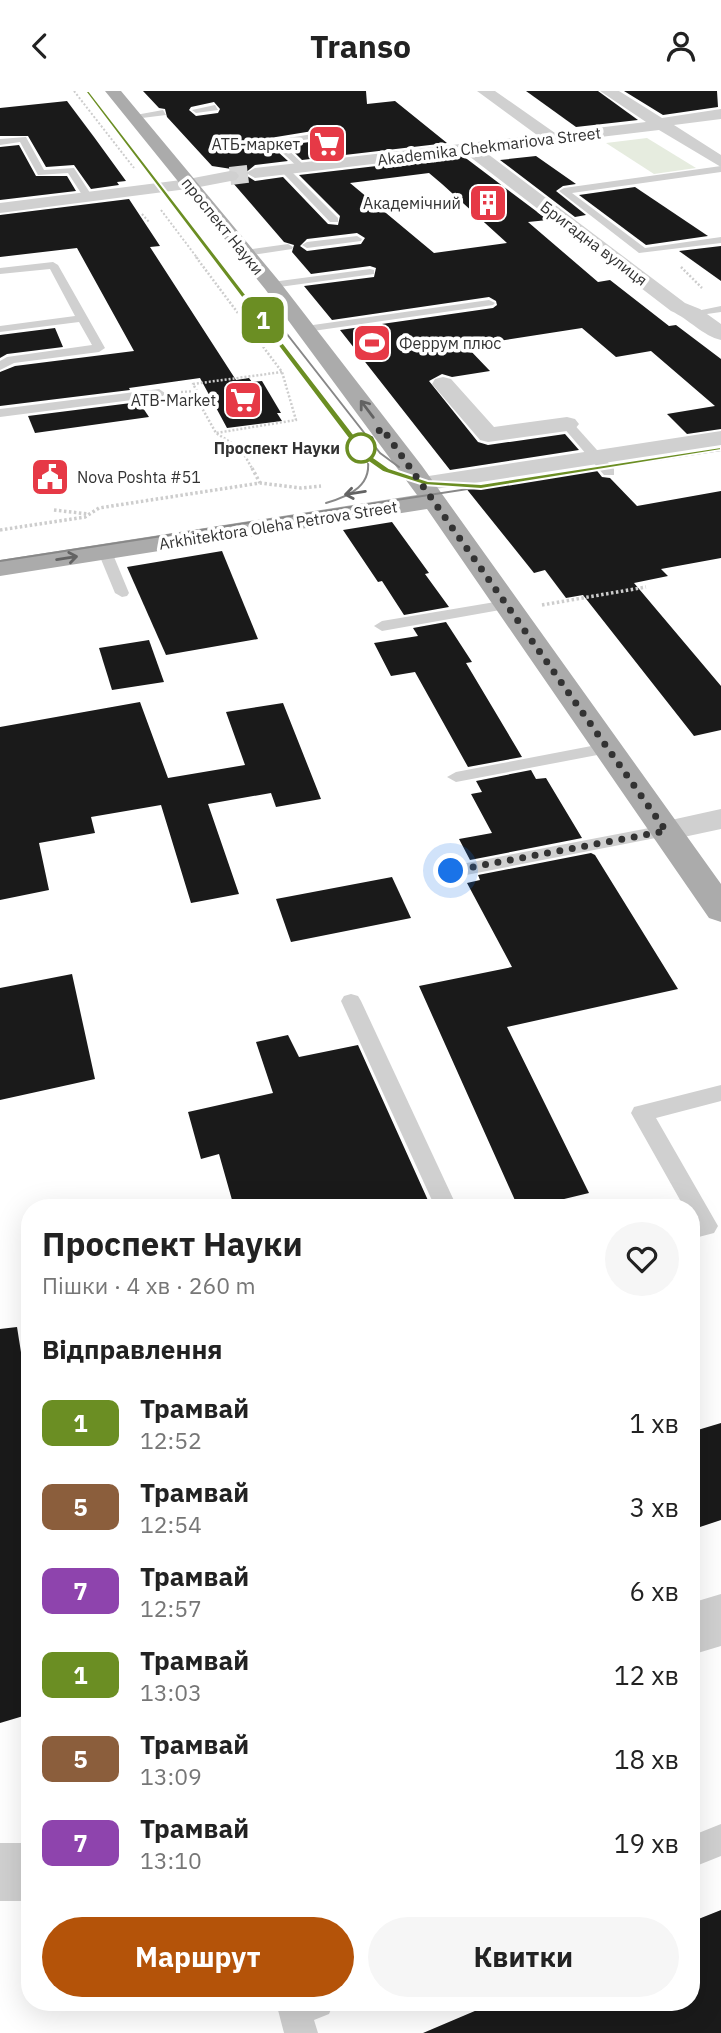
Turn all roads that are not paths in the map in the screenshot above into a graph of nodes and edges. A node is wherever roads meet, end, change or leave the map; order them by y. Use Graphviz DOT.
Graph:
graph roads {
  1 [pos="113,91"];
  2 [pos="485,91"];
  3 [pos="608,91"];
  4 [pos="215,108"];
  5 [pos="196,110"];
  6 [pos="163,113"];
  7 [pos="721,114"];
  8 [pos="134,117"];
  9 [pos="662,125"];
  10 [pos="337,133"];
  11 [pos="552,138"];
  12 [pos="0,142"];
  13 [pos="469,148"];
  14 [pos="721,162"];
  15 [pos="293,169"];
  16 [pos="721,169"];
  17 [pos="256,173"];
  18 [pos="230,176"];
  19 [pos="189,184"];
  20 [pos="89,198"];
  21 [pos="0,208"];
  22 [pos="334,220"];
  23 [pos="357,239"];
  24 [pos="721,240"];
  25 [pos="307,245"];
  26 [pos="288,247"];
  27 [pos="245,253"];
  28 [pos="0,271"];
  29 [pos="382,276"];
  30 [pos="304,286"];
  31 [pos="274,288"];
  32 [pos="489,303"];
  33 [pos="721,309"];
  34 [pos="693,313"];
  35 [pos="83,319"];
  36 [pos="0,329"];
  37 [pos="306,329"];
  38 [pos="721,334"];
  39 [pos="0,366"];
  40 [pos="443,384"];
  41 [pos="159,393"];
  42 [pos="0,413"];
  43 [pos="567,424"];
  44 [pos="721,438"];
  45 [pos="721,455"];
  46 [pos="603,465"];
  47 [pos="428,492"];
  48 [pos="0,548"];
  49 [pos="105,552"];
  50 [pos="0,568"];
  51 [pos="122,593"];
  52 [pos="509,608"];
  53 [pos="382,626"];
  54 [pos="607,748"];
  55 [pos="456,777"];
  56 [pos="721,819"];
  57 [pos="666,831"];
  58 [pos="451,871"];
  59 [pos="721,910"];
  60 [pos="351,1001"];
  61 [pos="721,1094"];
  62 [pos="442,1199"];
  63 [pos="691,1199"];
  64 [pos="700,1215"];
  65 [pos="700,1228"];
  66 [pos="721,1620"];
  67 [pos="700,1626"];
  68 [pos="721,1840"];
  69 [pos="700,1848"];
  70 [pos="0,1872"];
  71 [pos="21,1872"];
  72 [pos="295,2011"];
  73 [pos="301,2033"];
  1 -- 8 [label="main road, проспект Науки"];
  2 -- 11 [label="street"];
  3 -- 9 [label="street"];
  4 -- 5 [label="lane"];
  6 -- 8 [label="lane"];
  7 -- 9 [label="street, Akademika Chekmariova Street"];
  8 -- 19 [label="main road, проспект Науки"];
  9 -- 11 [label="street, Akademika Chekmariova Street"];
  9 -- 14 [label="street"];
  10 -- 15 [label="lane"];
  11 -- 13 [label="street, Akademika Chekmariova Street"];
  12 -- 20 [label="lane"];
  13 -- 15 [label="street, Akademika Chekmariova Street"];
  13 -- 34 [label="street, Бригадна вулиця"];
  15 -- 17 [label="street, Akademika Chekmariova Street"];
  15 -- 22 [label="lane"];
  16 -- 24 [label="lane"];
  18 -- 19 [label="street"];
  19 -- 20 [label="street"];
  19 -- 27 [label="main road, проспект Науки"];
  20 -- 21 [label="street"];
  23 -- 25 [label="lane"];
  26 -- 27 [label="lane"];
  27 -- 31 [label="main road, проспект Науки"];
  28 -- 35 [label="lane"];
  29 -- 31 [label="lane"];
  30 -- 31 [label="lane"];
  31 -- 37 [label="main road, проспект Науки"];
  32 -- 37 [label="lane"];
  33 -- 34 [label="lane"];
  34 -- 38 [label="street, Бригадна вулиця"];
  35 -- 36 [label="lane"];
  35 -- 39 [label="lane"];
  47 -- 37 [label="main road, проспект Науки, one-way"];
  40 -- 43 [label="street"];
  41 -- 42 [label="lane"];
  43 -- 46 [label="lane"];
  44 -- 46 [label="street"];
  45 -- 46 [label="street, Arkhitektora Oleha Petrova Street"];
  46 -- 47 [label="street, Arkhitektora Oleha Petrova Street"];
  47 -- 48 [label="main road, Arkhitektora Oleha Petrova Street, one-way"];
  47 -- 49 [label="main road, Arkhitektora Oleha Petrova Street"];
  47 -- 52 [label="main road, проспект Науки"];
  50 -- 49 [label="main road, Arkhitektora Oleha Petrova Street, one-way"];
  49 -- 51 [label="lane"];
  52 -- 53 [label="lane"];
  52 -- 54 [label="main road, проспект Науки"];
  54 -- 55 [label="lane"];
  54 -- 57 [label="main road, проспект Науки"];
  56 -- 57 [label="street"];
  57 -- 58 [label="lane"];
  57 -- 59 [label="main road, проспект Науки"];
  60 -- 62 [label="lane"];
  61 -- 63 [label="lane"];
  64 -- 65 [label="lane"];
  66 -- 67 [label="street"];
  68 -- 69 [label="lane"];
  70 -- 71 [label="street"];
  72 -- 73 [label="lane"];
}
